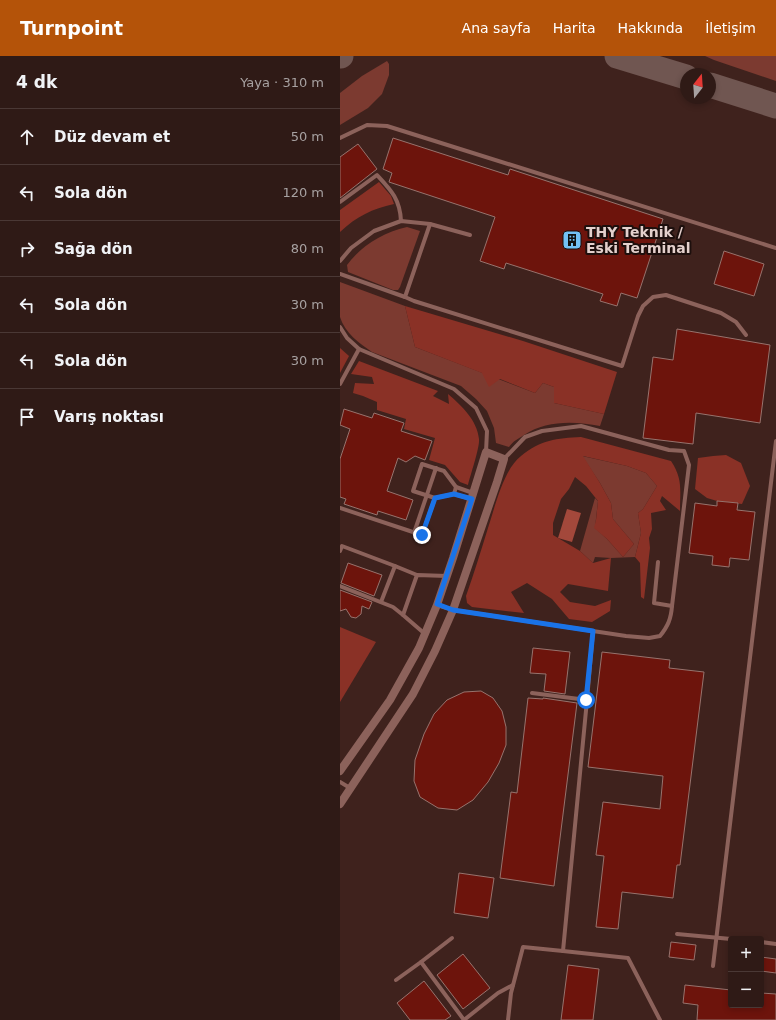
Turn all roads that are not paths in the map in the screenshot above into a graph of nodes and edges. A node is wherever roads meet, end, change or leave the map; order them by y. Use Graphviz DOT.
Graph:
graph roads {
  1 [pos="340,138"];
  2 [pos="340,202"];
  3 [pos="401,221"];
  4 [pos="430,224"];
  5 [pos="470,235"];
  6 [pos="776,248"];
  7 [pos="340,261"];
  8 [pos="340,274"];
  9 [pos="405,298"];
  10 [pos="340,327"];
  11 [pos="746,335"];
  12 [pos="359,349"];
  13 [pos="340,384"];
  14 [pos="776,441"];
  15 [pos="486,452"];
  16 [pos="504,459"];
  17 [pos="436,468"];
  18 [pos="456,487"];
  19 [pos="454,494"];
  20 [pos="427,496"];
  21 [pos="473,496"];
  22 [pos="435,498"];
  23 [pos="340,508"];
  24 [pos="414,533"];
  25 [pos="340,551"];
  26 [pos="658,562"];
  27 [pos="395,566"];
  28 [pos="417,575"];
  29 [pos="446,576"];
  30 [pos="340,586"];
  31 [pos="380,602"];
  32 [pos="437,604"];
  33 [pos="672,606"];
  34 [pos="453,610"];
  35 [pos="403,614"];
  36 [pos="593,631"];
  37 [pos="425,634"];
  38 [pos="532,693"];
  39 [pos="586,700"];
  40 [pos="340,771"];
  41 [pos="340,782"];
  42 [pos="350,788"];
  43 [pos="340,804"];
  44 [pos="677,934"];
  45 [pos="452,938"];
  46 [pos="716,938"];
  47 [pos="728,939"];
  48 [pos="764,942"];
  49 [pos="776,944"];
  50 [pos="563,951"];
  51 [pos="421,962"];
  52 [pos="713,966"];
  53 [pos="396,980"];
  54 [pos="513,985"];
  55 [pos="464,1020"];
  56 [pos="508,1020"];
  57 [pos="660,1020"];
  1 -- 6 [label="lane"];
  2 -- 3 [label="lane"];
  3 -- 4 [label="lane"];
  3 -- 7 [label="lane"];
  4 -- 5 [label="lane"];
  4 -- 9 [label="lane"];
  8 -- 9 [label="lane"];
  9 -- 11 [label="lane"];
  10 -- 12 [label="lane"];
  12 -- 13 [label="lane"];
  12 -- 15 [label="lane"];
  14 -- 46 [label="lane"];
  15 -- 16 [label="street"];
  15 -- 21 [label="street"];
  16 -- 33 [label="lane"];
  16 -- 34 [label="street"];
  17 -- 18 [label="lane"];
  17 -- 20 [label="lane"];
  17 -- 20 [label="lane"];
  18 -- 19 [label="lane"];
  18 -- 21 [label="lane"];
  19 -- 21 [label="lane"];
  19 -- 22 [label="lane"];
  20 -- 22 [label="lane"];
  20 -- 24 [label="lane"];
  21 -- 29 [label="street"];
  22 -- 24 [label="lane"];
  23 -- 24 [label="lane"];
  25 -- 27 [label="lane"];
  26 -- 33 [label="lane"];
  27 -- 28 [label="lane"];
  27 -- 31 [label="lane"];
  28 -- 29 [label="lane"];
  28 -- 35 [label="lane"];
  29 -- 32 [label="street"];
  30 -- 31 [label="lane"];
  31 -- 35 [label="lane"];
  32 -- 34 [label="lane"];
  32 -- 37 [label="street"];
  33 -- 36 [label="lane"];
  34 -- 36 [label="lane"];
  34 -- 42 [label="street"];
  35 -- 37 [label="lane"];
  36 -- 39 [label="lane"];
  37 -- 40 [label="street"];
  38 -- 39 [label="lane"];
  39 -- 50 [label="lane"];
  41 -- 42 [label="lane"];
  42 -- 43 [label="street"];
  44 -- 46 [label="lane"];
  45 -- 51 [label="lane"];
  46 -- 47 [label="lane"];
  46 -- 52 [label="lane"];
  48 -- 49 [label="lane"];
  50 -- 54 [label="lane"];
  50 -- 57 [label="lane"];
  51 -- 53 [label="lane"];
  51 -- 55 [label="lane"];
  54 -- 55 [label="lane"];
  54 -- 56 [label="lane"];
}
